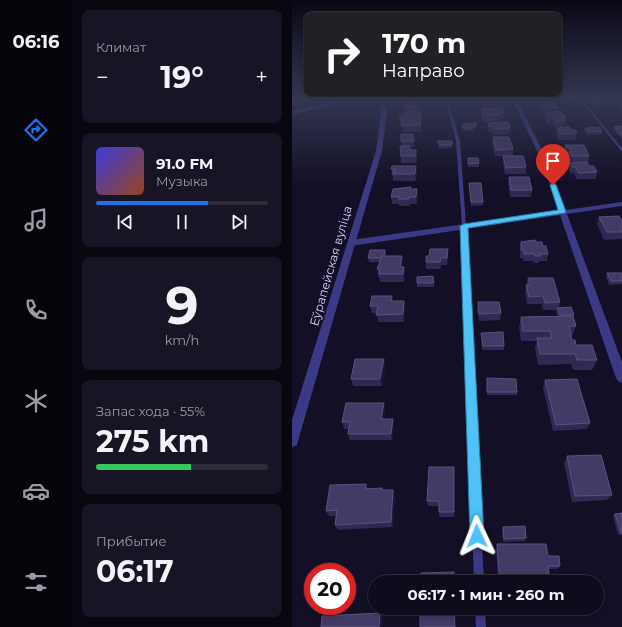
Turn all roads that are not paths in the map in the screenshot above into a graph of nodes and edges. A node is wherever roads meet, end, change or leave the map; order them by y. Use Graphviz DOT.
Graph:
graph roads {
  1 [pos="382,126"];
  2 [pos="454,126"];
  3 [pos="528,126"];
  4 [pos="603,126"];
  5 [pos="622,150"];
  6 [pos="622,204"];
  7 [pos="562,212"];
  8 [pos="464,226"];
  9 [pos="351,243"];
  10 [pos="622,378"];
  11 [pos="292,441"];
  12 [pos="479,575"];
  13 [pos="480,615"];
  14 [pos="481,627"];
  1 -- 9 [label="street, Еўрапейская вуліца"];
  2 -- 8 [label="lane"];
  3 -- 7 [label="street"];
  4 -- 5 [label="lane"];
  6 -- 7 [label="street"];
  7 -- 8 [label="street"];
  7 -- 10 [label="street"];
  8 -- 9 [label="street"];
  8 -- 12 [label="lane"];
  9 -- 11 [label="street, Еўрапейская вуліца"];
  13 -- 14 [label="lane"];
}
